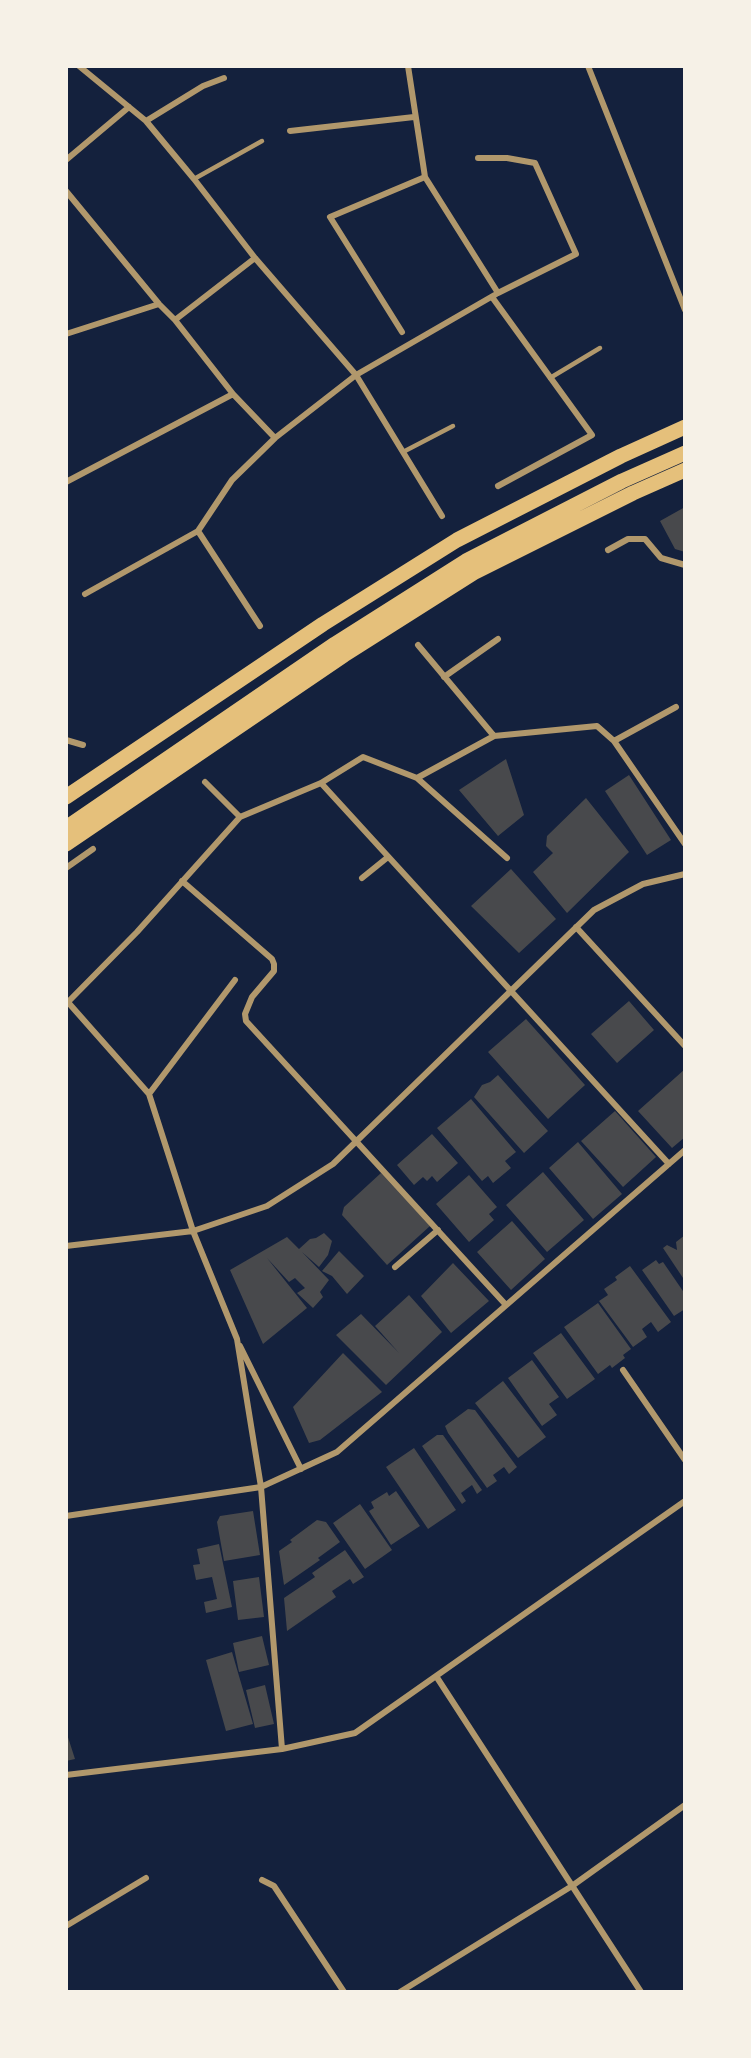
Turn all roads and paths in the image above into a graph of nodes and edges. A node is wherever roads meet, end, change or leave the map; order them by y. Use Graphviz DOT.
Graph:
graph roads {
  1 [pos="79,66"];
  2 [pos="408,66"];
  3 [pos="588,66"];
  4 [pos="224,78"];
  5 [pos="129,107"];
  6 [pos="414,117"];
  7 [pos="146,121"];
  8 [pos="290,131"];
  9 [pos="262,141"];
  10 [pos="478,158"];
  11 [pos="66,160"];
  12 [pos="424,177"];
  13 [pos="194,179"];
  14 [pos="66,191"];
  15 [pos="255,258"];
  16 [pos="495,295"];
  17 [pos="159,304"];
  18 [pos="685,310"];
  19 [pos="175,320"];
  20 [pos="402,332"];
  21 [pos="66,334"];
  22 [pos="600,348"];
  23 [pos="356,375"];
  24 [pos="550,378"];
  25 [pos="233,393"];
  26 [pos="685,425"];
  27 [pos="453,426"];
  28 [pos="275,438"];
  29 [pos="402,452"];
  30 [pos="685,453"];
  31 [pos="685,470"];
  32 [pos="66,482"];
  33 [pos="498,486"];
  34 [pos="442,516"];
  35 [pos="198,531"];
  36 [pos="608,550"];
  37 [pos="685,565"];
  38 [pos="85,594"];
  39 [pos="260,626"];
  40 [pos="498,639"];
  41 [pos="418,645"];
  42 [pos="444,677"];
  43 [pos="676,707"];
  44 [pos="494,736"];
  45 [pos="66,740"];
  46 [pos="614,741"];
  47 [pos="83,745"];
  48 [pos="417,778"];
  49 [pos="205,782"];
  50 [pos="321,783"];
  51 [pos="66,792"];
  52 [pos="66,797"];
  53 [pos="240,817"];
  54 [pos="66,828"];
  55 [pos="66,844"];
  56 [pos="685,844"];
  57 [pos="93,849"];
  58 [pos="388,857"];
  59 [pos="507,858"];
  60 [pos="66,868"];
  61 [pos="685,874"];
  62 [pos="362,878"];
  63 [pos="182,880"];
  64 [pos="576,927"];
  65 [pos="235,980"];
  66 [pos="511,990"];
  67 [pos="67,1002"];
  68 [pos="685,1046"];
  69 [pos="149,1094"];
  70 [pos="357,1141"];
  71 [pos="685,1150"];
  72 [pos="669,1164"];
  73 [pos="438,1230"];
  74 [pos="193,1231"];
  75 [pos="66,1246"];
  76 [pos="395,1267"];
  77 [pos="506,1305"];
  78 [pos="237,1340"];
  79 [pos="624,1370"];
  80 [pos="685,1460"];
  81 [pos="301,1469"];
  82 [pos="261,1487"];
  83 [pos="685,1501"];
  84 [pos="66,1516"];
  85 [pos="436,1676"];
  86 [pos="282,1749"];
  87 [pos="66,1774"];
  88 [pos="685,1805"];
  89 [pos="146,1878"];
  90 [pos="262,1880"];
  91 [pos="572,1886"];
  92 [pos="66,1926"];
  93 [pos="344,1992"];
  94 [pos="400,1992"];
  95 [pos="640,1992"];
  1 -- 5 [label="street"];
  2 -- 6 [label="street"];
  3 -- 18 [label="street"];
  4 -- 7 [label="street"];
  5 -- 7 [label="street"];
  5 -- 11 [label="street"];
  6 -- 8 [label="street"];
  6 -- 12 [label="street"];
  7 -- 13 [label="street"];
  9 -- 13 [label="lane"];
  10 -- 16 [label="street"];
  12 -- 16 [label="street"];
  12 -- 20 [label="street"];
  13 -- 15 [label="street"];
  14 -- 17 [label="street"];
  15 -- 19 [label="street"];
  15 -- 23 [label="street"];
  16 -- 23 [label="street"];
  16 -- 24 [label="street"];
  17 -- 19 [label="street"];
  17 -- 21 [label="street"];
  19 -- 25 [label="street"];
  22 -- 24 [label="lane"];
  23 -- 28 [label="street"];
  23 -- 29 [label="street"];
  24 -- 33 [label="street"];
  25 -- 28 [label="street"];
  25 -- 32 [label="street"];
  26 -- 51 [label="highway"];
  26 -- 52 [label="highway"];
  27 -- 29 [label="lane"];
  28 -- 35 [label="street"];
  29 -- 34 [label="street"];
  30 -- 54 [label="highway"];
  31 -- 55 [label="highway"];
  35 -- 38 [label="street"];
  35 -- 39 [label="street"];
  36 -- 37 [label="street"];
  40 -- 42 [label="street"];
  41 -- 42 [label="street"];
  42 -- 44 [label="street"];
  43 -- 46 [label="street"];
  44 -- 46 [label="street"];
  44 -- 48 [label="street"];
  45 -- 47 [label="street"];
  46 -- 56 [label="street"];
  48 -- 50 [label="street"];
  48 -- 59 [label="street"];
  49 -- 53 [label="street"];
  50 -- 53 [label="street"];
  50 -- 58 [label="street"];
  53 -- 63 [label="street"];
  57 -- 60 [label="street"];
  58 -- 62 [label="street"];
  58 -- 66 [label="street"];
  61 -- 64 [label="street"];
  63 -- 67 [label="street"];
  63 -- 70 [label="street"];
  64 -- 66 [label="street"];
  64 -- 68 [label="street"];
  65 -- 69 [label="street"];
  66 -- 70 [label="street"];
  66 -- 72 [label="street"];
  67 -- 69 [label="street"];
  69 -- 74 [label="street"];
  70 -- 73 [label="street"];
  70 -- 74 [label="street"];
  71 -- 72 [label="street"];
  72 -- 77 [label="street"];
  73 -- 76 [label="street"];
  73 -- 77 [label="street"];
  74 -- 75 [label="street"];
  74 -- 78 [label="street"];
  77 -- 81 [label="street"];
  78 -- 81 [label="street"];
  78 -- 82 [label="street"];
  79 -- 80 [label="street"];
  81 -- 82 [label="street"];
  82 -- 84 [label="street"];
  82 -- 86 [label="street"];
  83 -- 85 [label="street"];
  85 -- 86 [label="street"];
  85 -- 91 [label="street"];
  86 -- 87 [label="street"];
  88 -- 91 [label="street"];
  89 -- 92 [label="street"];
  90 -- 93 [label="street"];
  91 -- 94 [label="street"];
  91 -- 95 [label="street"];
}
